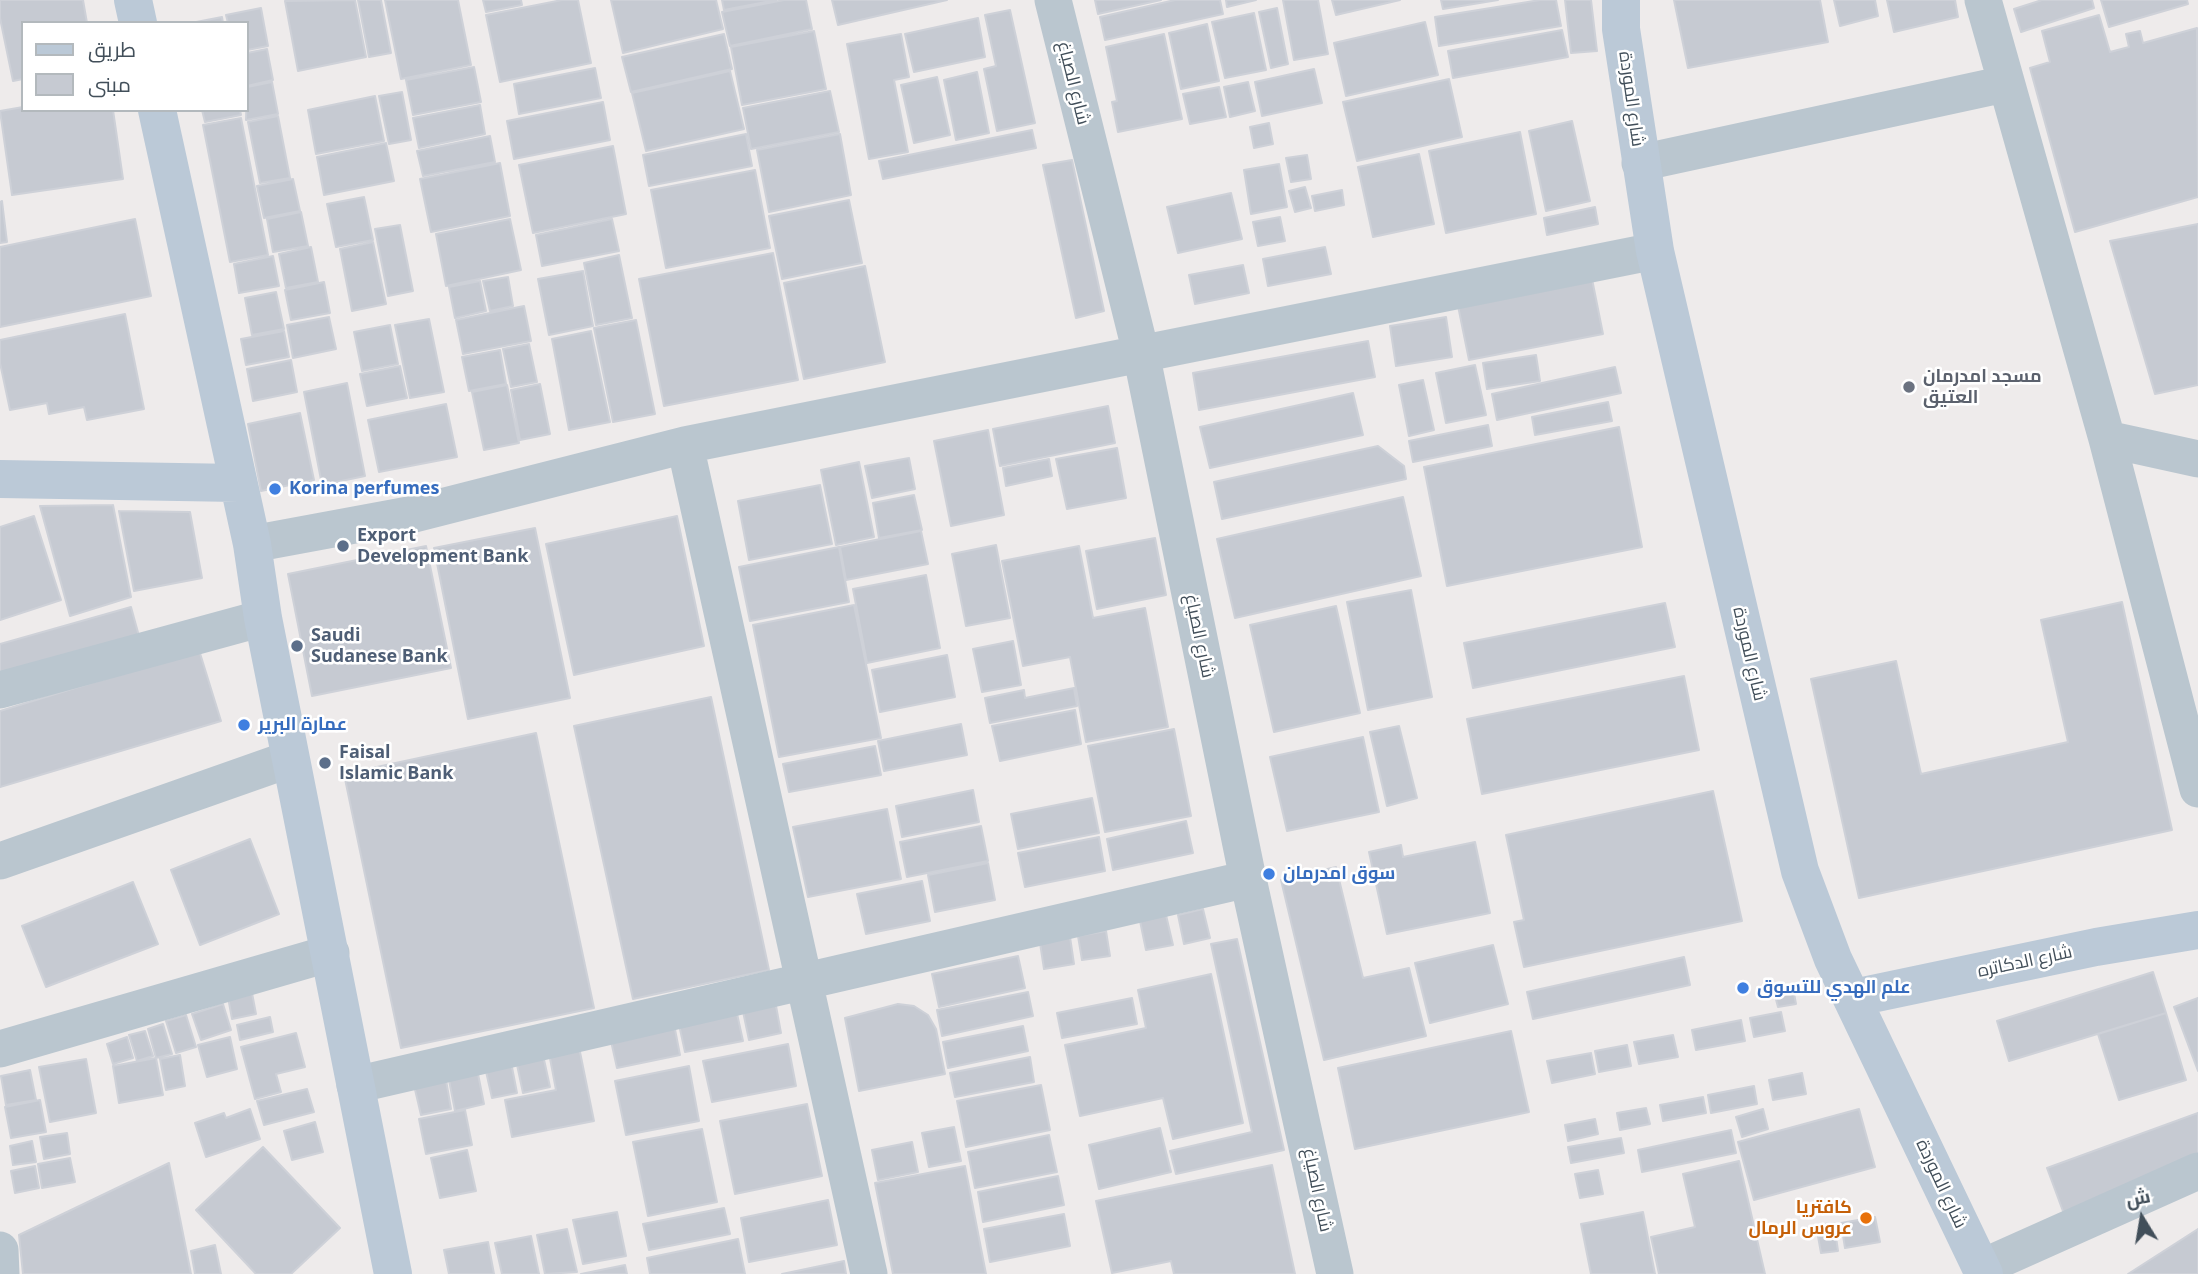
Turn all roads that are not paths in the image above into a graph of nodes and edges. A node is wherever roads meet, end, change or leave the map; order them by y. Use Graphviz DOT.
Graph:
graph roads {
  1 [pos="132,0"];
  2 [pos="1053,0"];
  3 [pos="1620,0"];
  4 [pos="1983,0"];
  5 [pos="137,21"];
  6 [pos="2005,84"];
  7 [pos="157,112"];
  8 [pos="1640,163"];
  9 [pos="1655,251"];
  10 [pos="1141,353"];
  11 [pos="2107,439"];
  12 [pos="685,445"];
  13 [pos="2198,459"];
  14 [pos="0,479"];
  15 [pos="237,483"];
  16 [pos="252,544"];
  17 [pos="263,618"];
  18 [pos="0,690"];
  19 [pos="290,759"];
  20 [pos="2198,789"];
  21 [pos="0,862"];
  22 [pos="1248,879"];
  23 [pos="2198,930"];
  24 [pos="331,953"];
  25 [pos="802,983"];
  26 [pos="1853,998"];
  27 [pos="0,1049"];
  28 [pos="355,1086"];
  29 [pos="2198,1171"];
  30 [pos="0,1250"];
  31 [pos="1982,1271"];
  32 [pos="1,1274"];
  33 [pos="393,1274"];
  34 [pos="869,1274"];
  35 [pos="1335,1274"];
  1 -- 5 [label="street"];
  2 -- 10 [label="street, شارع الصياغ"];
  3 -- 8 [label="street, شارع الموردة"];
  4 -- 6 [label="street"];
  6 -- 8 [label="street"];
  6 -- 11 [label="street"];
  7 -- 15 [label="street"];
  8 -- 9 [label="street, شارع الموردة"];
  9 -- 10 [label="street"];
  9 -- 26 [label="street, شارع الموردة"];
  10 -- 12 [label="street"];
  10 -- 22 [label="street, شارع الصياغ"];
  11 -- 13 [label="street"];
  11 -- 20 [label="street"];
  12 -- 16 [label="street"];
  12 -- 25 [label="street"];
  14 -- 15 [label="street"];
  15 -- 16 [label="street"];
  16 -- 17 [label="street"];
  17 -- 18 [label="street"];
  17 -- 19 [label="street"];
  19 -- 21 [label="street"];
  19 -- 24 [label="street"];
  22 -- 25 [label="street"];
  22 -- 35 [label="street, شارع الصياغ"];
  23 -- 26 [label="street, شارع الدكاتره"];
  24 -- 27 [label="street"];
  24 -- 28 [label="street"];
  25 -- 28 [label="street"];
  25 -- 34 [label="street"];
  26 -- 31 [label="street, شارع الموردة"];
  28 -- 33 [label="street"];
  29 -- 31 [label="street"];
  30 -- 32 [label="street"];
}
